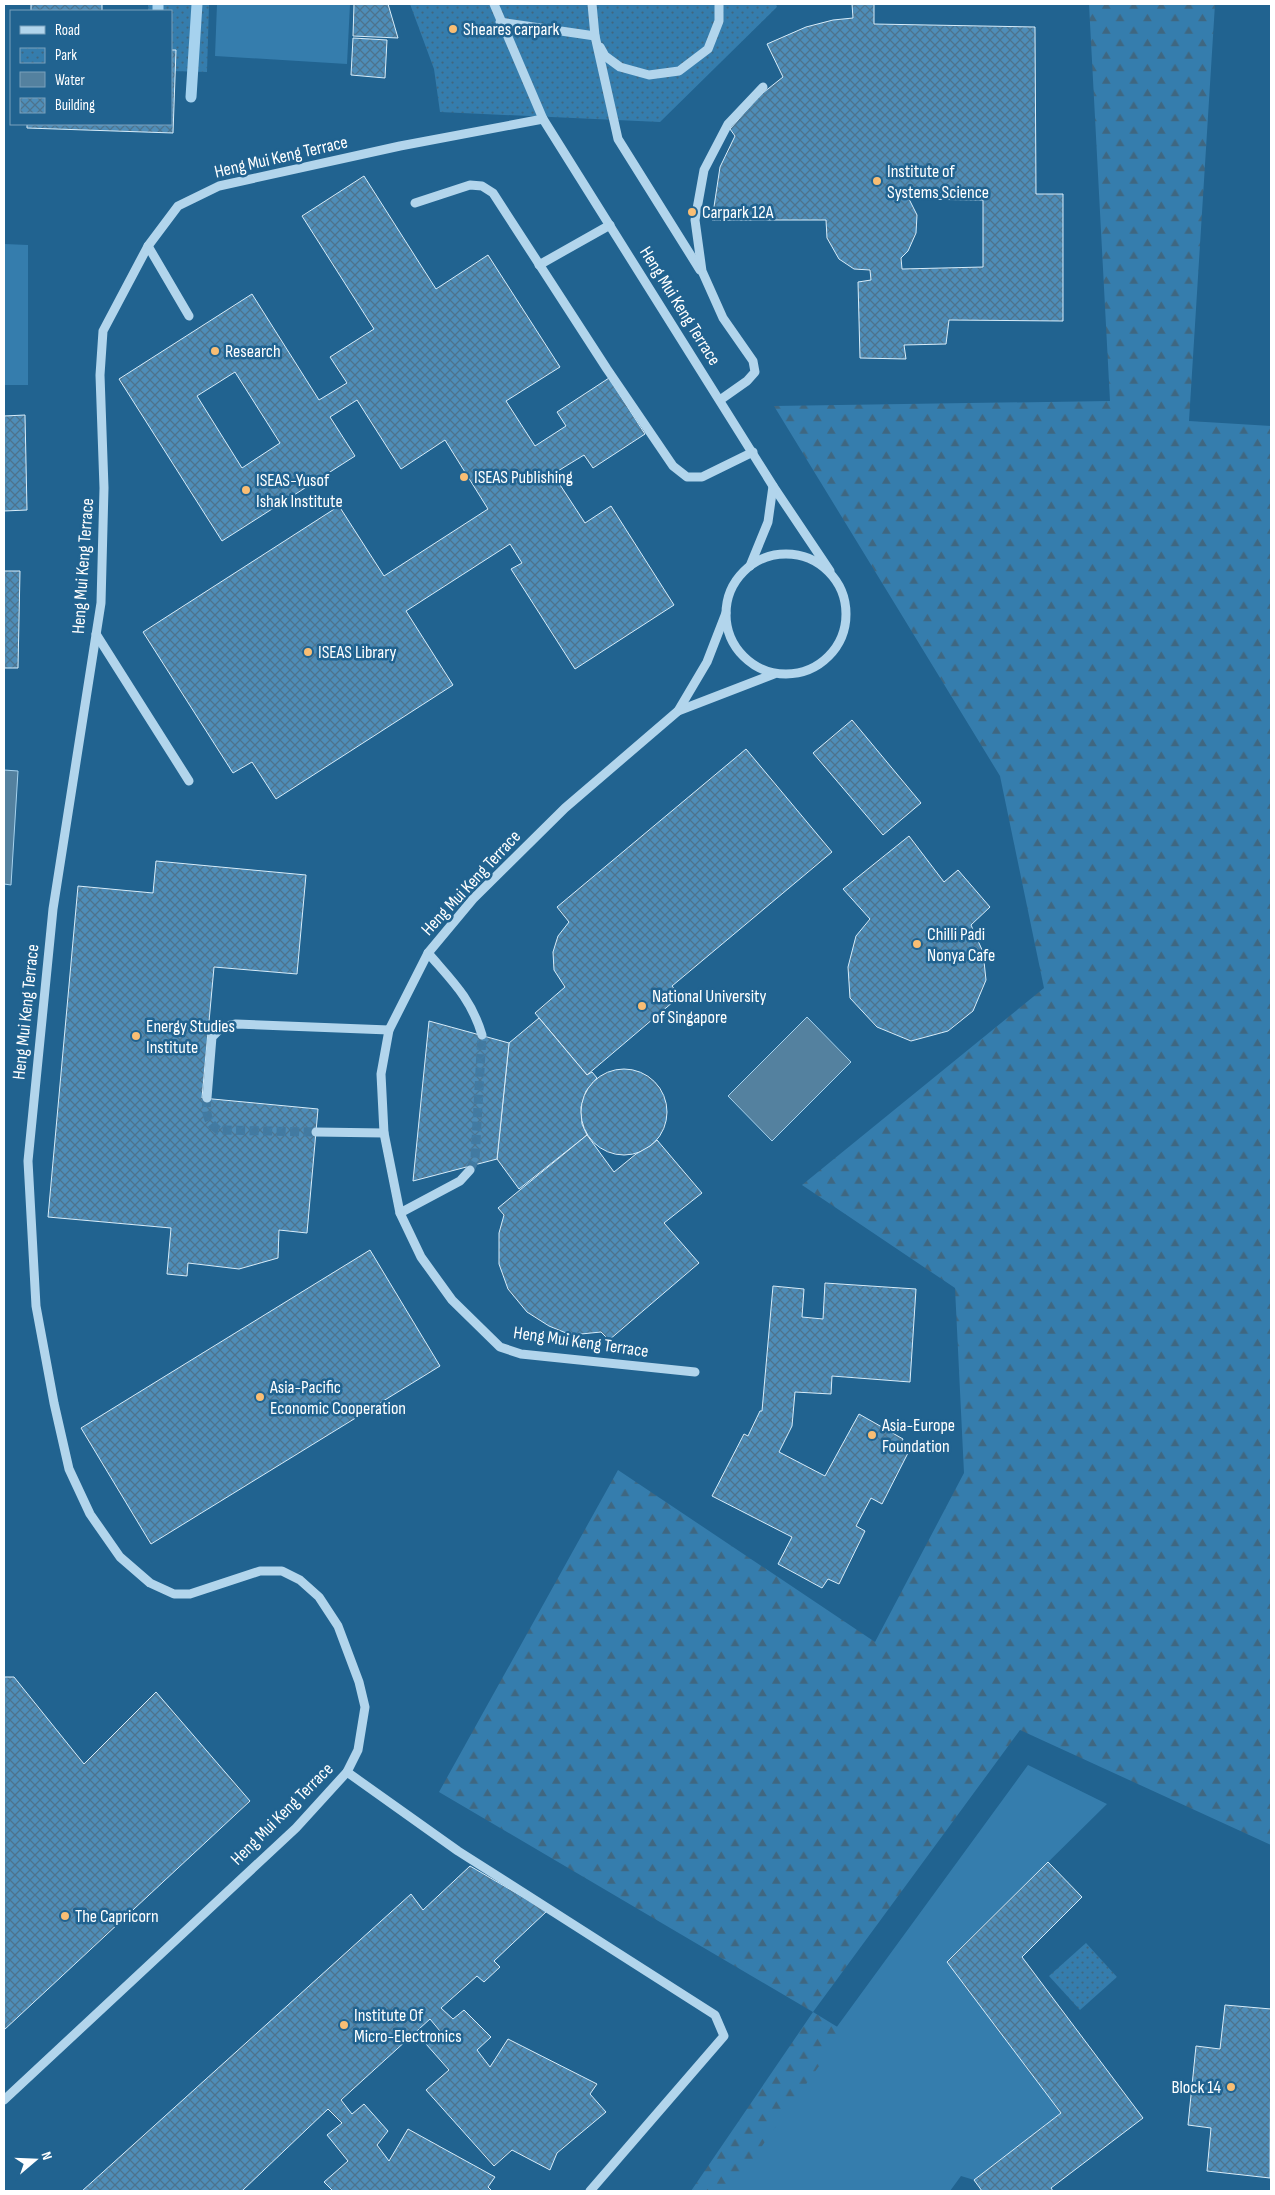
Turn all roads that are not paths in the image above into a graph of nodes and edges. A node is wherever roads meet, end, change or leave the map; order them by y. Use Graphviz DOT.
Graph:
graph roads {
  1 [pos="494,4"];
  2 [pos="592,4"];
  3 [pos="719,4"];
  4 [pos="500,22"];
  5 [pos="594,36"];
  6 [pos="763,87"];
  7 [pos="543,119"];
  8 [pos="415,202"];
  9 [pos="610,225"];
  10 [pos="148,246"];
  11 [pos="539,265"];
  12 [pos="704,276"];
  13 [pos="189,316"];
  14 [pos="720,400"];
  15 [pos="753,452"];
  16 [pos="773,486"];
  17 [pos="750,566"];
  18 [pos="830,571"];
  19 [pos="726,613"];
  20 [pos="96,634"];
  21 [pos="774,674"];
  22 [pos="678,711"];
  23 [pos="189,781"];
  24 [pos="428,953"];
  25 [pos="389,1030"];
  26 [pos="482,1035"];
  27 [pos="207,1098"];
  28 [pos="316,1132"];
  29 [pos="384,1133"];
  30 [pos="470,1170"];
  31 [pos="400,1213"];
  32 [pos="695,1372"];
  33 [pos="347,1772"];
  34 [pos="4,2100"];
  35 [pos="590,2191"];
  1 -- 4 [label="street, Heng Mui Keng Terrace"];
  2 -- 5 [label="street"];
  3 -- 5 [label="street"];
  4 -- 5 [label="street"];
  4 -- 7 [label="street, Heng Mui Keng Terrace"];
  5 -- 12 [label="street"];
  6 -- 12 [label="street"];
  7 -- 9 [label="street, Heng Mui Keng Terrace"];
  7 -- 10 [label="street, Heng Mui Keng Terrace"];
  8 -- 11 [label="street"];
  9 -- 11 [label="street"];
  9 -- 14 [label="street, Heng Mui Keng Terrace"];
  10 -- 13 [label="street"];
  10 -- 20 [label="street, Heng Mui Keng Terrace"];
  11 -- 15 [label="street"];
  12 -- 14 [label="street"];
  14 -- 15 [label="street, Heng Mui Keng Terrace"];
  15 -- 16 [label="street, Heng Mui Keng Terrace"];
  16 -- 17 [label="street, Heng Mui Keng Terrace"];
  16 -- 18 [label="street, Heng Mui Keng Terrace"];
  17 -- 18 [label="street, Heng Mui Keng Terrace"];
  17 -- 19 [label="street, Heng Mui Keng Terrace"];
  18 -- 21 [label="street, Heng Mui Keng Terrace"];
  19 -- 21 [label="street, Heng Mui Keng Terrace"];
  19 -- 22 [label="street, Heng Mui Keng Terrace"];
  20 -- 23 [label="street"];
  20 -- 33 [label="street, Heng Mui Keng Terrace"];
  21 -- 22 [label="street, Heng Mui Keng Terrace"];
  22 -- 24 [label="street, Heng Mui Keng Terrace"];
  24 -- 25 [label="street, Heng Mui Keng Terrace"];
  24 -- 26 [label="street"];
  25 -- 27 [label="street"];
  25 -- 29 [label="street, Heng Mui Keng Terrace"];
  28 -- 29 [label="street"];
  29 -- 31 [label="street, Heng Mui Keng Terrace"];
  30 -- 31 [label="street"];
  31 -- 32 [label="street, Heng Mui Keng Terrace"];
  33 -- 34 [label="street, Heng Mui Keng Terrace"];
  33 -- 35 [label="street"];
}
